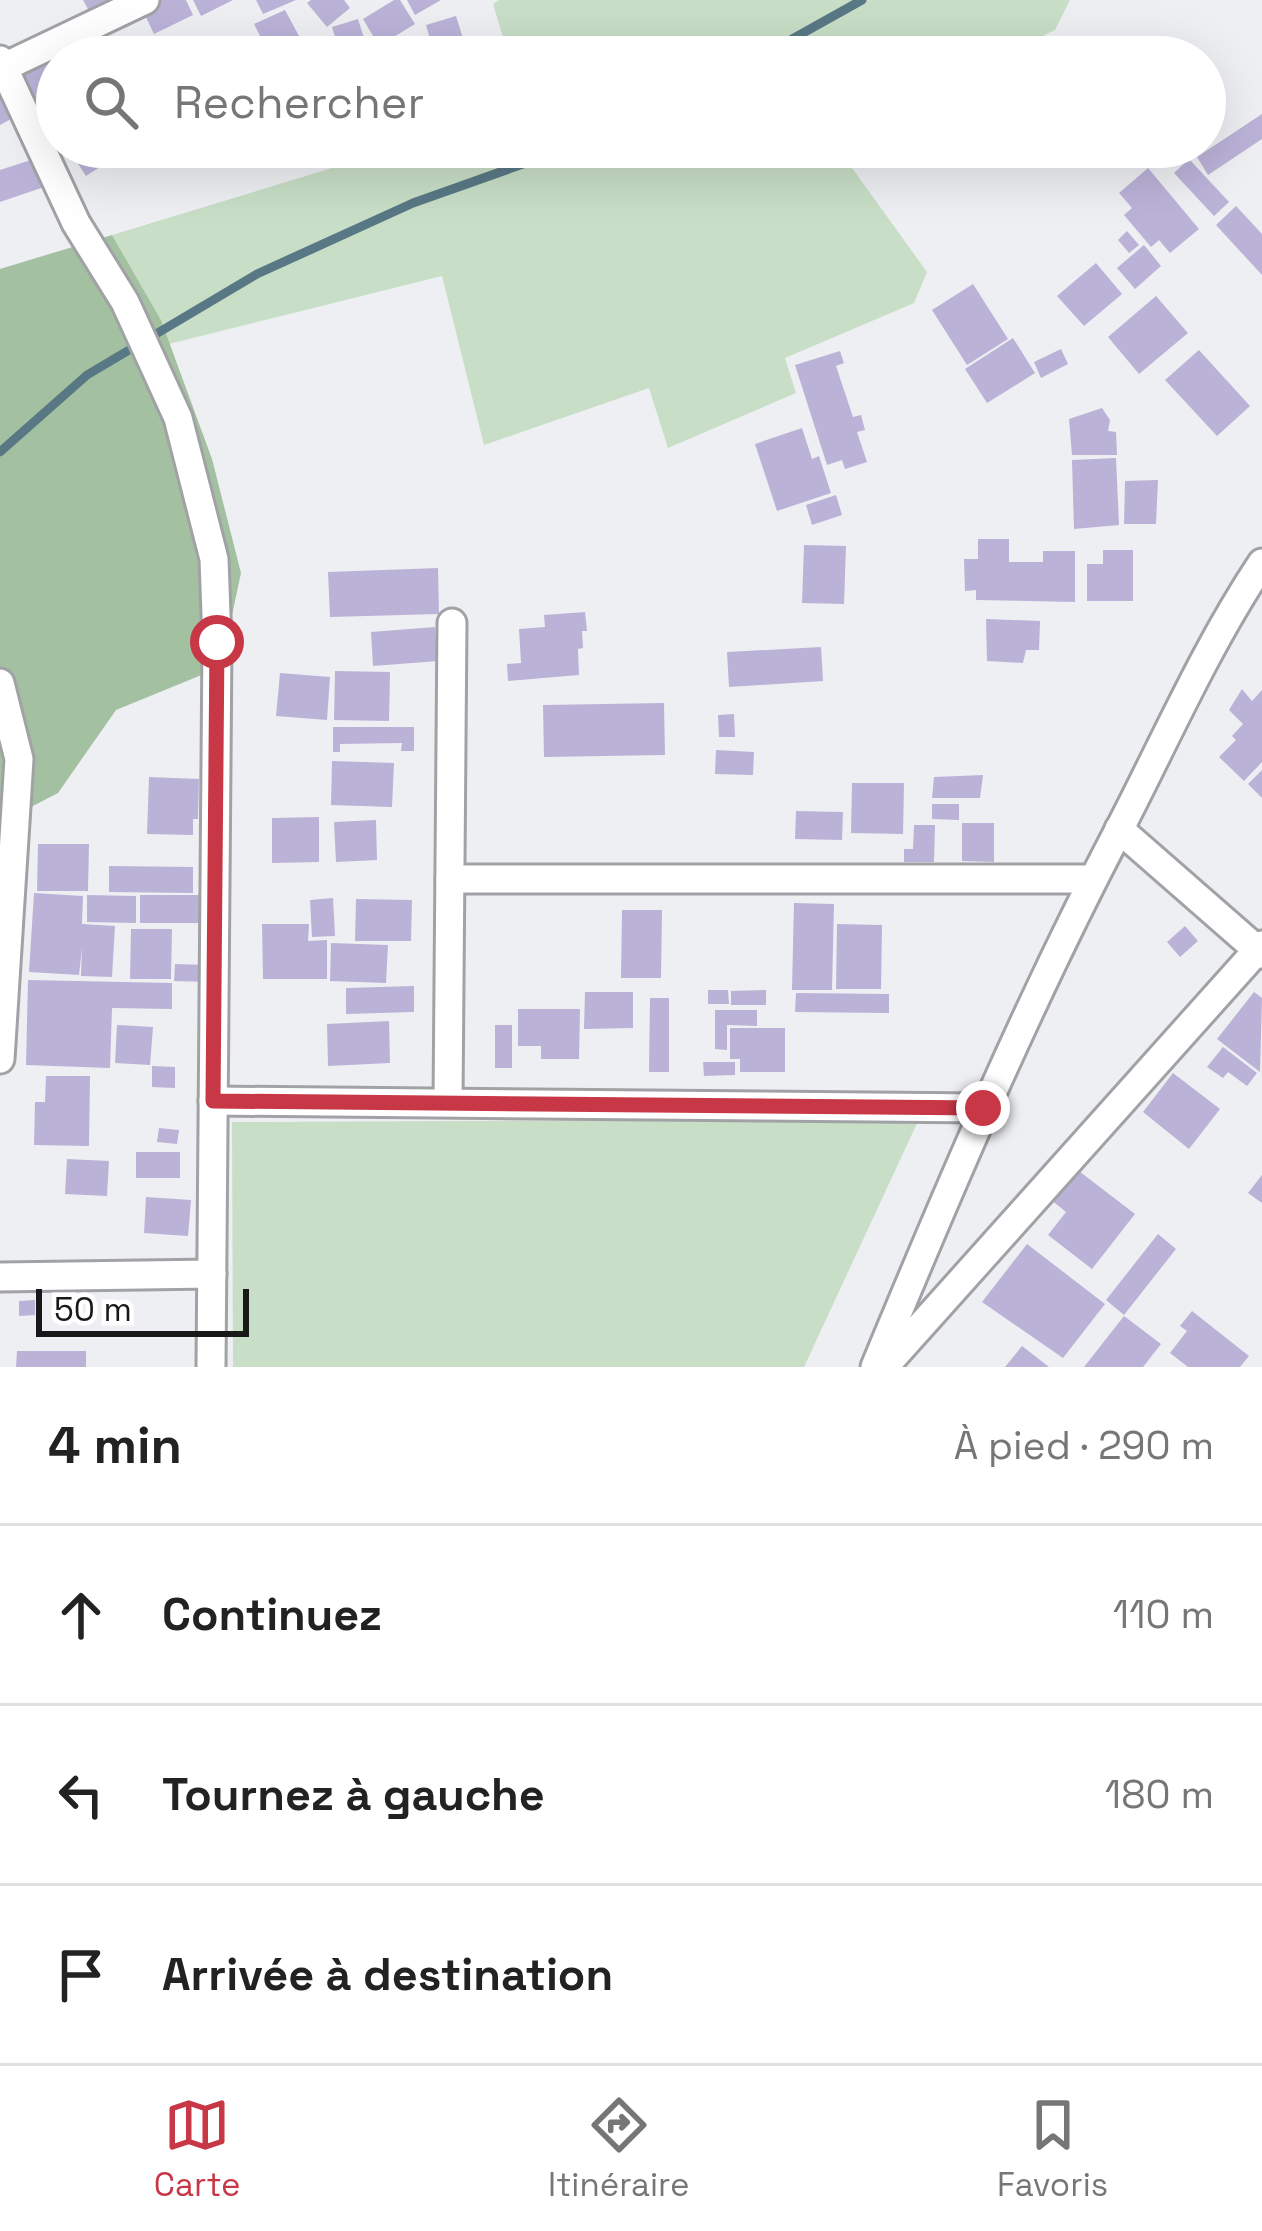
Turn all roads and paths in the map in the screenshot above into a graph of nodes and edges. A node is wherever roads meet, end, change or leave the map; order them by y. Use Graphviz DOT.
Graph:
graph roads {
  1 [pos="145,0"];
  2 [pos="66,36"];
  3 [pos="36,50"];
  4 [pos="2,65"];
  5 [pos="36,138"];
  6 [pos="50,168"];
  7 [pos="1262,563"];
  8 [pos="452,623"];
  9 [pos="0,683"];
  10 [pos="1119,830"];
  11 [pos="450,879"];
  12 [pos="1091,879"];
  13 [pos="1260,950"];
  14 [pos="0,1059"];
  15 [pos="213,1101"];
  16 [pos="448,1102"];
  17 [pos="983,1108"];
  18 [pos="212,1274"];
  19 [pos="0,1277"];
  20 [pos="211,1367"];
  21 [pos="880,1367"];
  1 -- 2 [label="street"];
  3 -- 4 [label="street"];
  4 -- 5 [label="street"];
  6 -- 15 [label="street"];
  7 -- 10 [label="street"];
  8 -- 11 [label="street"];
  9 -- 14 [label="street"];
  10 -- 12 [label="street"];
  10 -- 13 [label="street"];
  11 -- 12 [label="street"];
  11 -- 16 [label="street"];
  12 -- 17 [label="street"];
  13 -- 21 [label="street"];
  15 -- 16 [label="street"];
  15 -- 18 [label="street"];
  16 -- 17 [label="street"];
  17 -- 21 [label="street"];
  18 -- 19 [label="street"];
  18 -- 20 [label="street"];
}
